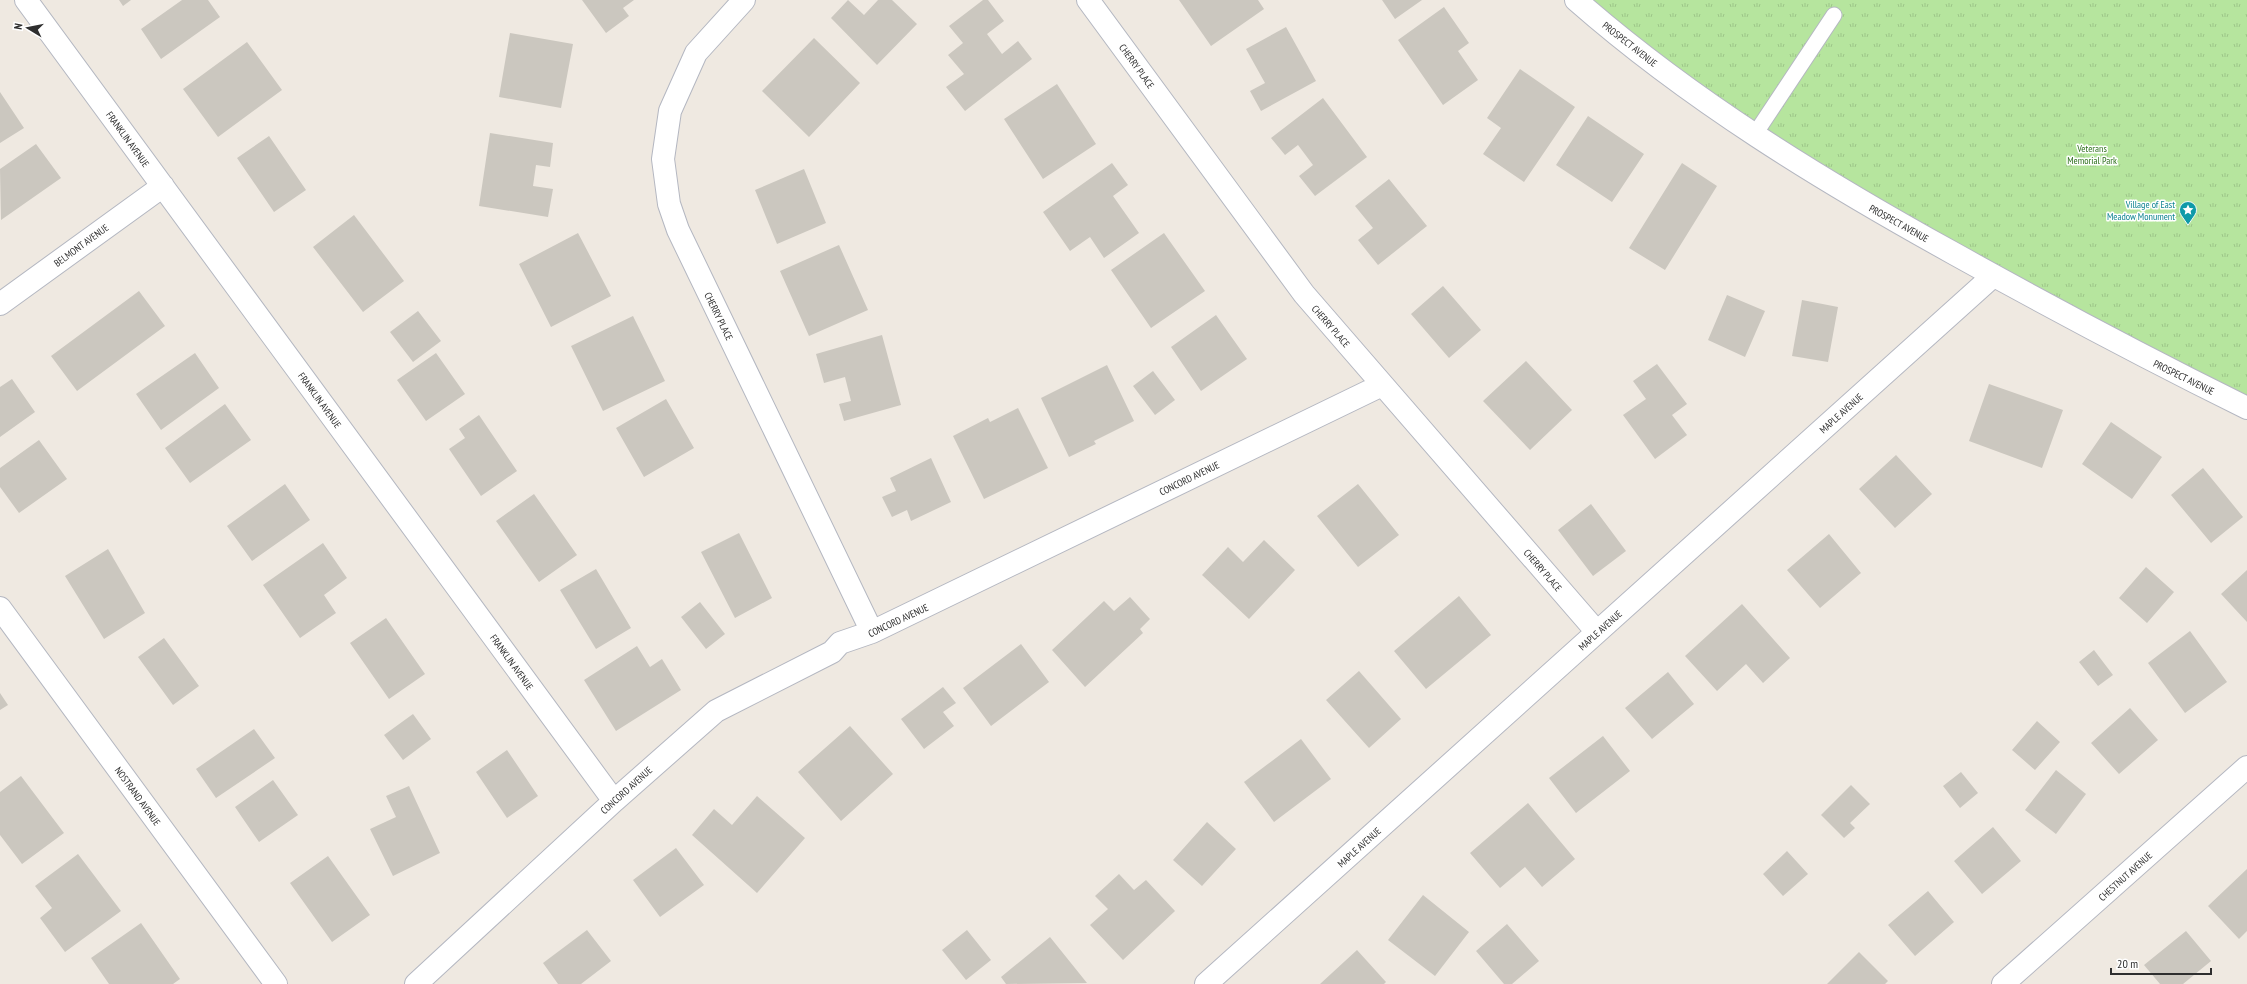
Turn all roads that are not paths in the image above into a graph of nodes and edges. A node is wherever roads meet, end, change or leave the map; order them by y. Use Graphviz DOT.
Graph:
graph roads {
  1 [pos="26,0"];
  2 [pos="744,0"];
  3 [pos="1088,0"];
  4 [pos="1576,0"];
  5 [pos="1834,16"];
  6 [pos="1755,134"];
  7 [pos="163,186"];
  8 [pos="1993,276"];
  9 [pos="0,304"];
  10 [pos="1382,385"];
  11 [pos="2247,408"];
  12 [pos="0,608"];
  13 [pos="872,632"];
  14 [pos="1597,632"];
  15 [pos="2247,767"];
  16 [pos="614,801"];
  17 [pos="276,984"];
  18 [pos="416,984"];
  19 [pos="1206,984"];
  20 [pos="2003,984"];
  1 -- 7 [label="street, FRANKLIN AVENUE"];
  2 -- 13 [label="street, CHERRY PLACE"];
  3 -- 10 [label="street, CHERRY PLACE"];
  4 -- 6 [label="street, PROSPECT AVENUE"];
  5 -- 6 [label="lane"];
  6 -- 8 [label="street, PROSPECT AVENUE"];
  7 -- 9 [label="street, BELMONT AVENUE"];
  7 -- 16 [label="street, FRANKLIN AVENUE"];
  8 -- 11 [label="street, PROSPECT AVENUE"];
  8 -- 14 [label="street, MAPLE AVENUE"];
  10 -- 13 [label="street, CONCORD AVENUE"];
  10 -- 14 [label="street, CHERRY PLACE"];
  12 -- 17 [label="street, NOSTRAND AVENUE"];
  13 -- 16 [label="street, CONCORD AVENUE"];
  14 -- 19 [label="street, MAPLE AVENUE"];
  15 -- 20 [label="street, CHESTNUT AVENUE"];
  16 -- 18 [label="street, CONCORD AVENUE"];
}
